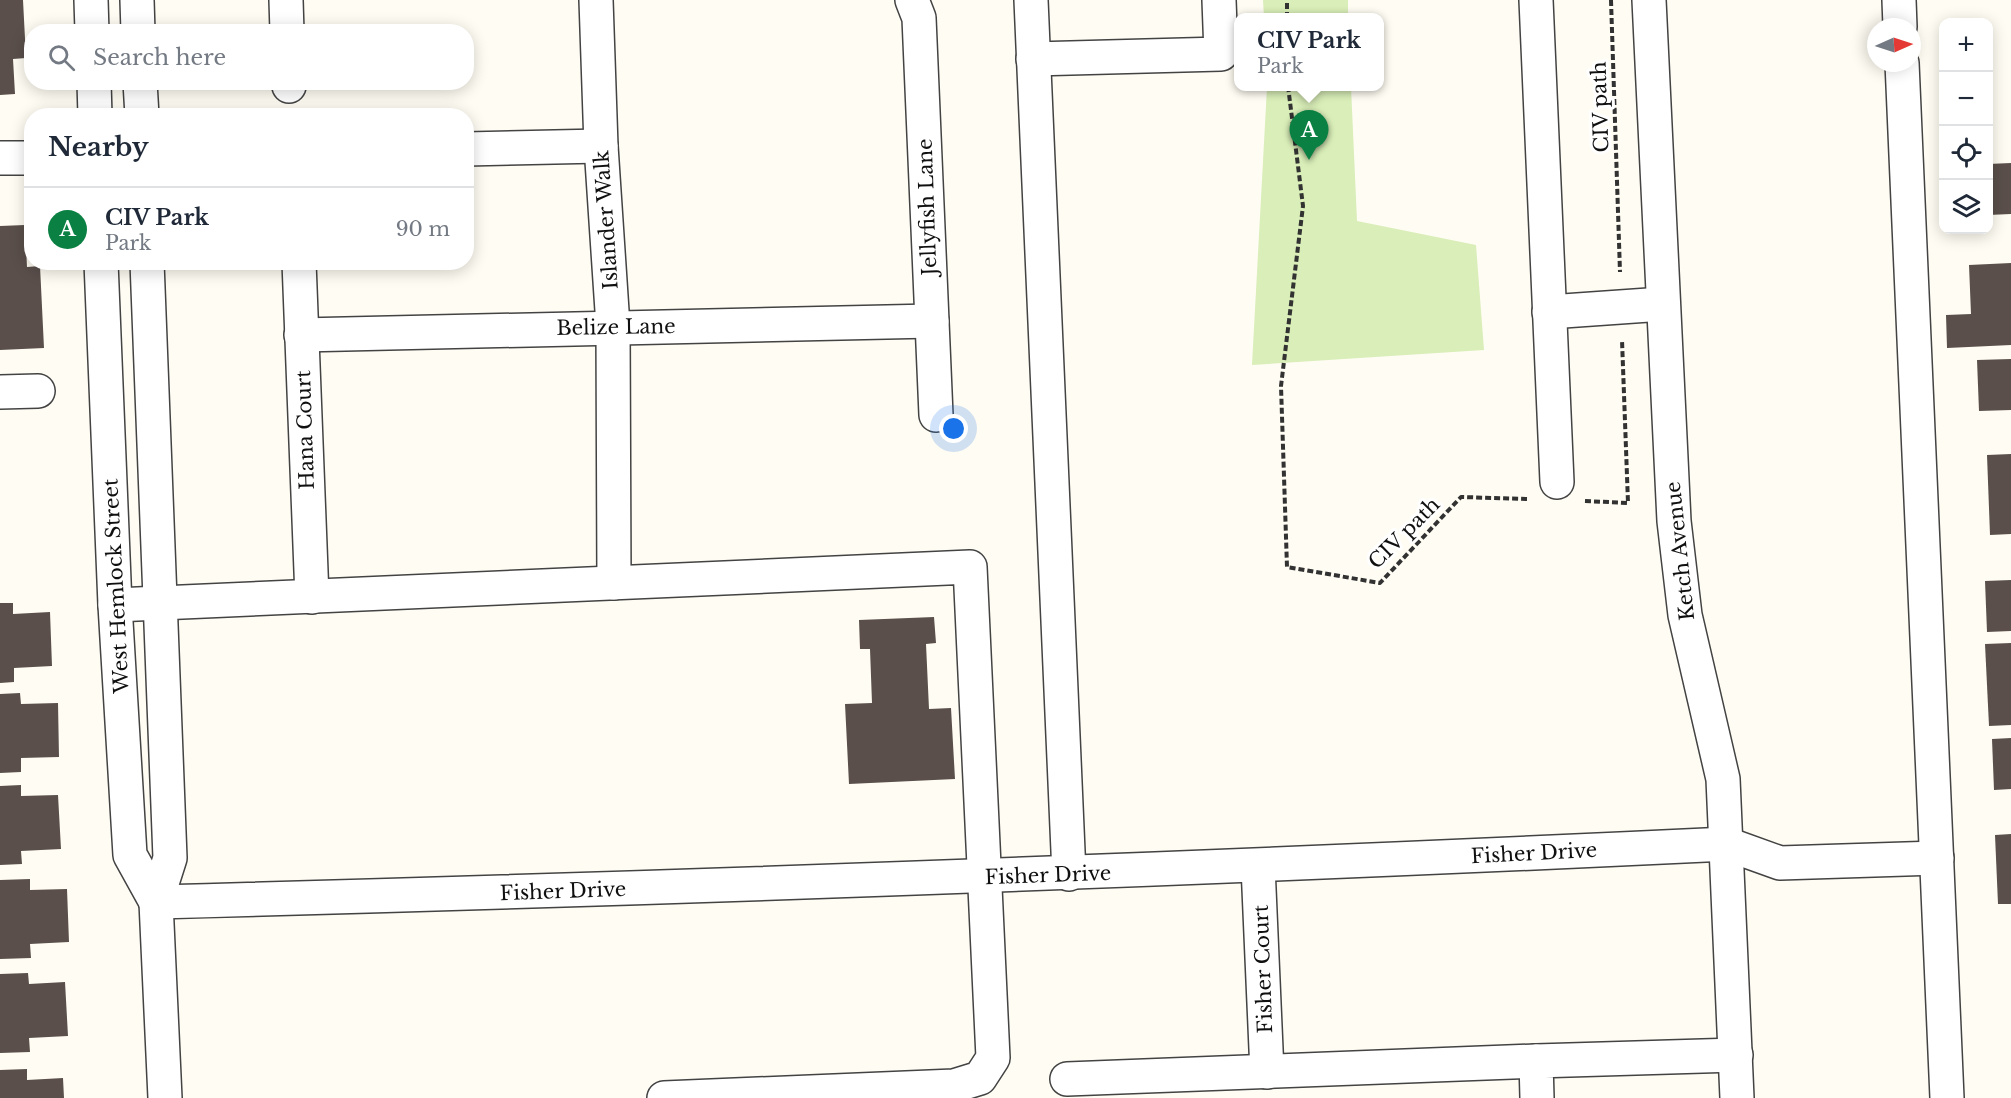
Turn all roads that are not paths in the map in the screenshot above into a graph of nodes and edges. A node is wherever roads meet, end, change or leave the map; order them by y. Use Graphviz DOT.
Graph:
graph roads {
  1 [pos="91,0"];
  2 [pos="137,0"];
  3 [pos="286,0"];
  4 [pos="596,0"];
  5 [pos="912,0"];
  6 [pos="1031,0"];
  7 [pos="1219,0"];
  8 [pos="1536,0"];
  9 [pos="1649,0"];
  10 [pos="1899,0"];
  11 [pos="1900,18"];
  12 [pos="92,24"];
  13 [pos="138,24"];
  14 [pos="287,24"];
  15 [pos="1033,59"];
  16 [pos="1902,72"];
  17 [pos="94,90"];
  18 [pos="140,90"];
  19 [pos="95,108"];
  20 [pos="142,108"];
  21 [pos="601,146"];
  22 [pos="474,149"];
  23 [pos="0,158"];
  24 [pos="24,158"];
  25 [pos="101,270"];
  26 [pos="147,270"];
  27 [pos="299,270"];
  28 [pos="1663,304"];
  29 [pos="1549,312"];
  30 [pos="932,321"];
  31 [pos="613,326"];
  32 [pos="301,335"];
  33 [pos="38,391"];
  34 [pos="0,392"];
  35 [pos="936,415"];
  36 [pos="1547,491"];
  37 [pos="614,583"];
  38 [pos="312,597"];
  39 [pos="159,603"];
  40 [pos="116,605"];
  41 [pos="1727,844"];
  42 [pos="1937,858"];
  43 [pos="1258,866"];
  44 [pos="1069,874"];
  45 [pos="986,877"];
  46 [pos="156,902"];
  47 [pos="1736,1055"];
  48 [pos="1536,1061"];
  49 [pos="1267,1072"];
  50 [pos="1067,1079"];
  51 [pos="165,1098"];
  52 [pos="664,1098"];
  53 [pos="1538,1098"];
  54 [pos="1737,1098"];
  55 [pos="1947,1098"];
  1 -- 12 [label="street"];
  2 -- 13 [label="street"];
  3 -- 14 [label="street"];
  4 -- 21 [label="street, Islander Walk"];
  5 -- 30 [label="street, Jellyfish Lane"];
  6 -- 15 [label="street"];
  7 -- 15 [label="street"];
  8 -- 29 [label="street"];
  9 -- 28 [label="street, Ketch Avenue"];
  10 -- 11 [label="street"];
  15 -- 44 [label="street"];
  16 -- 42 [label="street"];
  17 -- 19 [label="street"];
  18 -- 20 [label="street"];
  21 -- 22 [label="street"];
  21 -- 31 [label="street, Islander Walk"];
  23 -- 24 [label="street"];
  25 -- 40 [label="street, West Hemlock Street"];
  26 -- 39 [label="street, West Hemlock Street"];
  27 -- 32 [label="street, Hana Court"];
  28 -- 29 [label="street"];
  28 -- 41 [label="street, Ketch Avenue"];
  29 -- 36 [label="street"];
  30 -- 31 [label="street, Belize Lane"];
  30 -- 35 [label="street, Jellyfish Lane"];
  31 -- 32 [label="street, Belize Lane"];
  31 -- 37 [label="street, Islander Walk"];
  32 -- 38 [label="street, Hana Court"];
  33 -- 34 [label="street"];
  37 -- 38 [label="street"];
  37 -- 45 [label="street"];
  38 -- 39 [label="street"];
  39 -- 40 [label="street"];
  39 -- 46 [label="street, West Hemlock Street"];
  40 -- 46 [label="street, West Hemlock Street"];
  41 -- 42 [label="street, Fisher Drive"];
  41 -- 43 [label="street, Fisher Drive"];
  41 -- 47 [label="street, Ketch Avenue"];
  42 -- 55 [label="street"];
  43 -- 44 [label="street, Fisher Drive"];
  43 -- 49 [label="street, Fisher Court"];
  44 -- 45 [label="street, Fisher Drive"];
  45 -- 46 [label="street, Fisher Drive"];
  45 -- 52 [label="street"];
  46 -- 51 [label="street, West Hemlock Street"];
  47 -- 48 [label="street"];
  47 -- 54 [label="street, Ketch Avenue"];
  48 -- 49 [label="street"];
  48 -- 53 [label="street"];
  49 -- 50 [label="street"];
}
